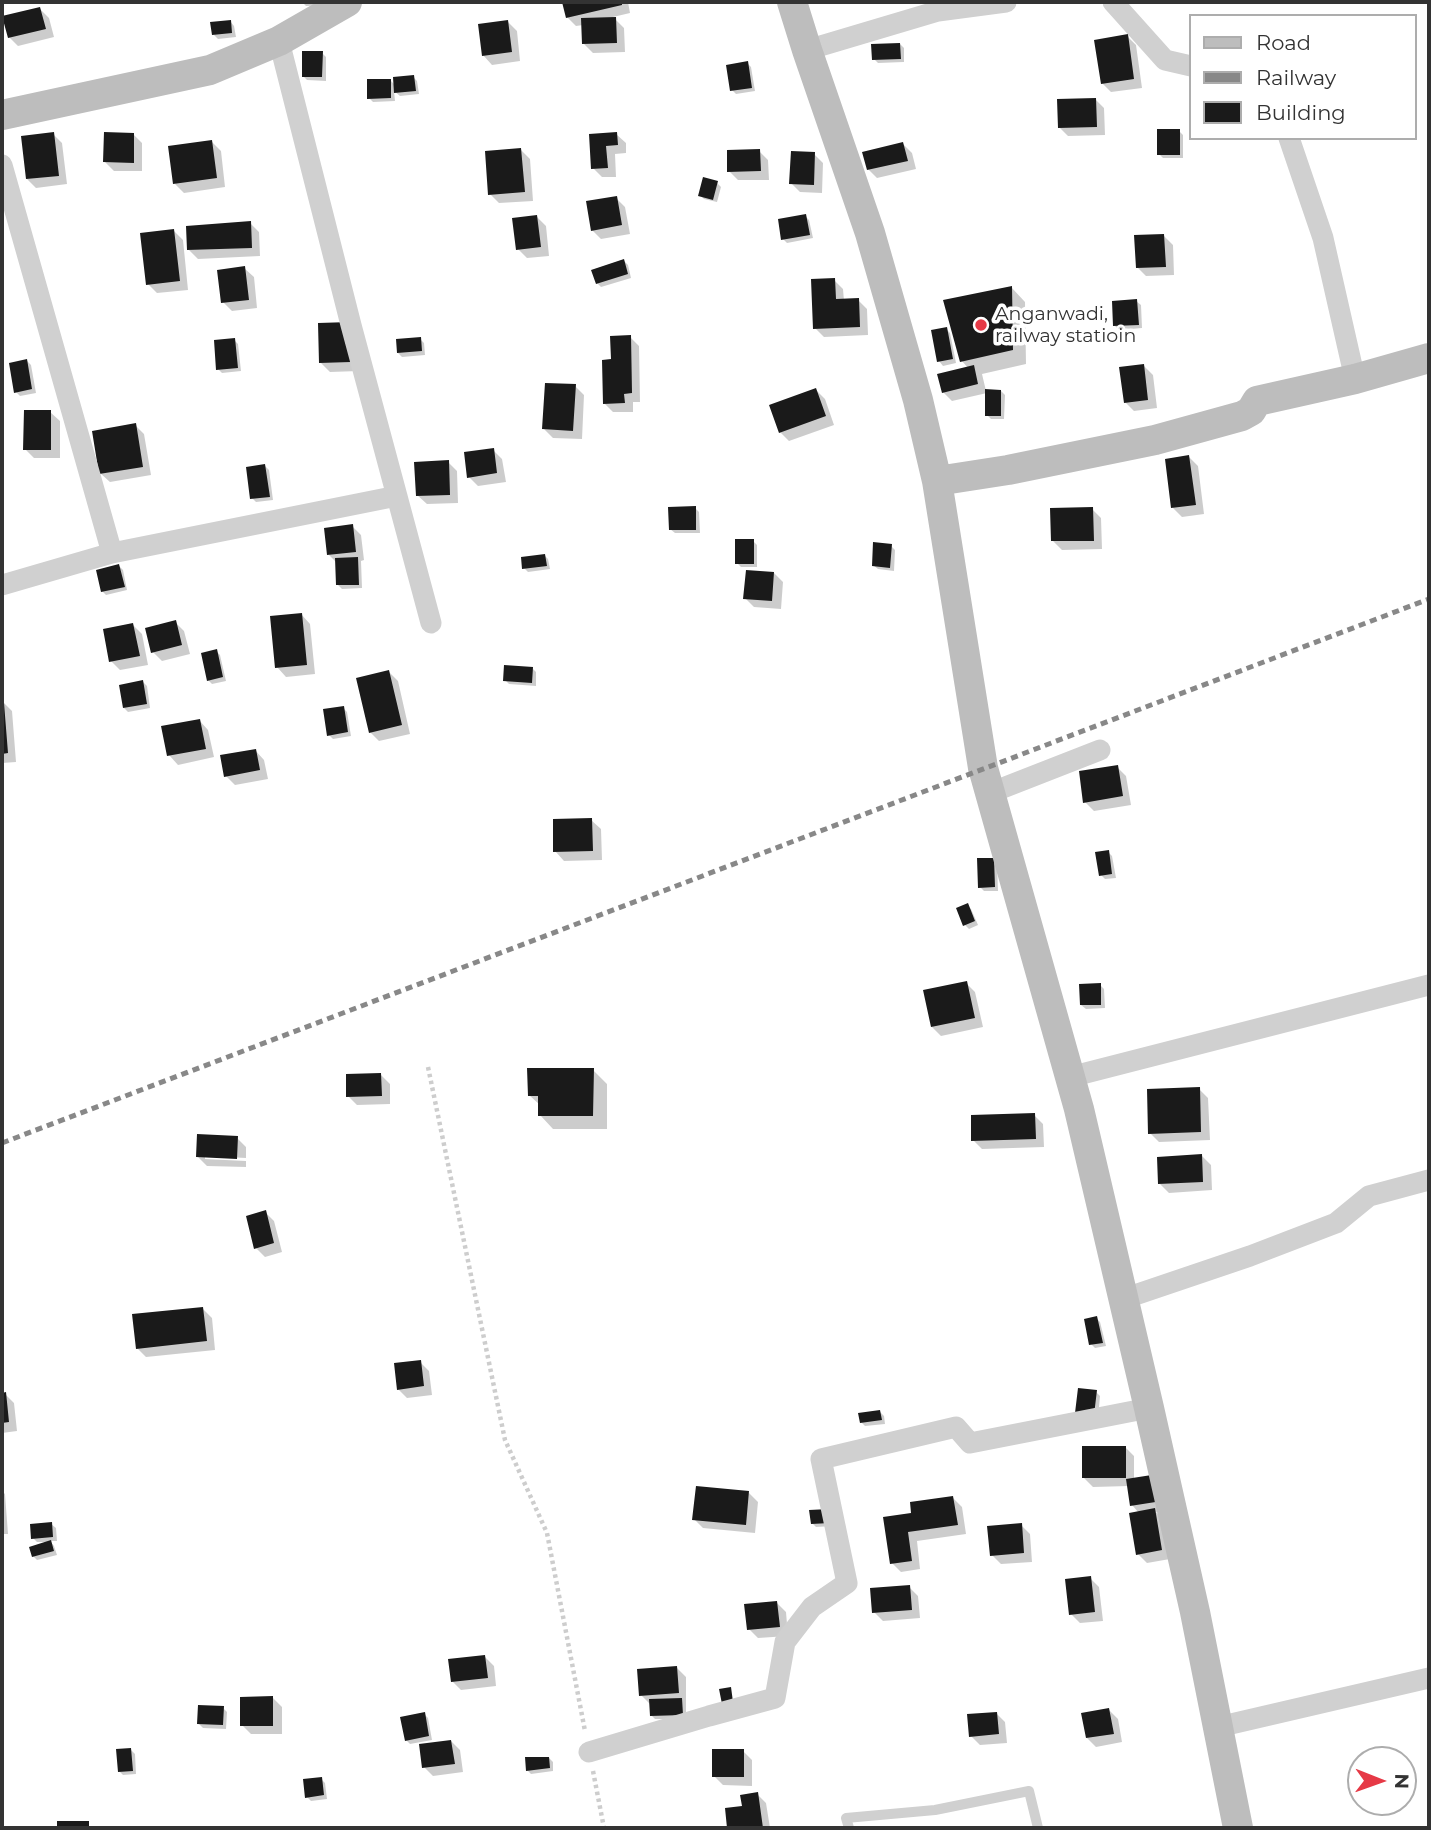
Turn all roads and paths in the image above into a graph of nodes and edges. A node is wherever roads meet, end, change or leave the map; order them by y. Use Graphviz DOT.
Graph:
graph roads {
  1 [pos="347,2"];
  2 [pos="792,2"];
  3 [pos="1006,2"];
  4 [pos="1113,2"];
  5 [pos="279,41"];
  6 [pos="807,50"];
  7 [pos="1190,66"];
  8 [pos="2,115"];
  9 [pos="1290,140"];
  10 [pos="2,165"];
  11 [pos="1429,358"];
  12 [pos="1355,379"];
  13 [pos="937,481"];
  14 [pos="397,496"];
  15 [pos="112,553"];
  16 [pos="2,585"];
  17 [pos="431,623"];
  18 [pos="1100,750"];
  19 [pos="990,793"];
  20 [pos="1429,985"];
  21 [pos="428,1067"];
  22 [pos="1070,1077"];
  23 [pos="1429,1180"];
  24 [pos="1123,1299"];
  25 [pos="1149,1408"];
  26 [pos="1429,1678"];
  27 [pos="1218,1727"];
  28 [pos="589,1752"];
  29 [pos="604,1828"];
  30 [pos="849,1828"];
  31 [pos="1038,1828"];
  32 [pos="1238,1828"];
  1 -- 5 [label="main road"];
  2 -- 6 [label="main road"];
  3 -- 6 [label="street"];
  4 -- 7 [label="street"];
  5 -- 8 [label="main road"];
  5 -- 14 [label="street"];
  6 -- 13 [label="main road"];
  9 -- 12 [label="street"];
  10 -- 15 [label="street"];
  11 -- 12 [label="main road"];
  12 -- 13 [label="main road"];
  13 -- 19 [label="main road"];
  14 -- 15 [label="street"];
  14 -- 17 [label="street"];
  15 -- 16 [label="street"];
  18 -- 19 [label="street"];
  19 -- 22 [label="main road"];
  20 -- 22 [label="street"];
  21 -- 28 [label="path"];
  22 -- 24 [label="main road"];
  23 -- 24 [label="street"];
  24 -- 25 [label="main road"];
  25 -- 27 [label="main road"];
  25 -- 28 [label="street"];
  26 -- 27 [label="street"];
  27 -- 32 [label="main road"];
  28 -- 29 [label="path"];
  30 -- 31 [label="lane"];
}
